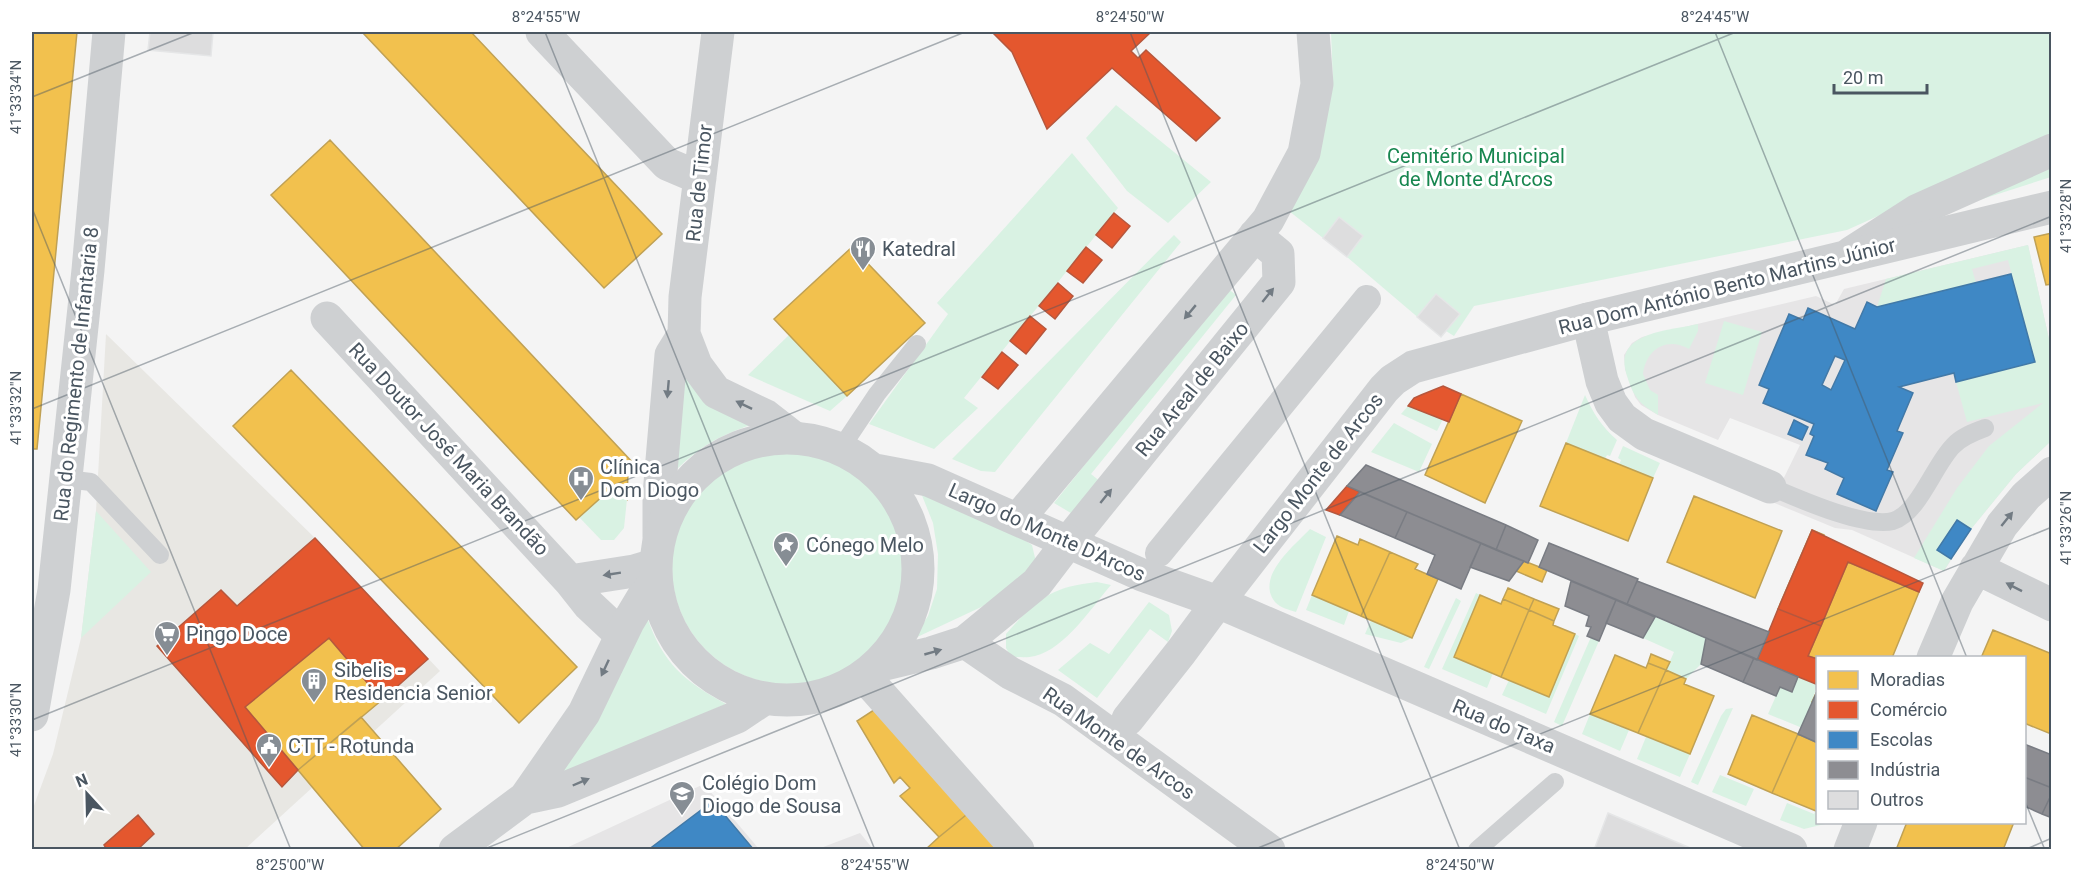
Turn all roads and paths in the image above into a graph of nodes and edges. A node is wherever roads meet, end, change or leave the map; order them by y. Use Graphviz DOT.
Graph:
graph roads {
  1 [pos="109,32"];
  2 [pos="542,32"];
  3 [pos="718,32"];
  4 [pos="1313,32"];
  5 [pos="2052,150"];
  6 [pos="700,178"];
  7 [pos="2052,207"];
  8 [pos="1255,235"];
  9 [pos="1845,257"];
  10 [pos="1367,299"];
  11 [pos="327,318"];
  12 [pos="1588,319"];
  13 [pos="684,334"];
  14 [pos="917,344"];
  15 [pos="1404,372"];
  16 [pos="1985,428"];
  17 [pos="792,437"];
  18 [pos="841,448"];
  19 [pos="875,470"];
  20 [pos="2052,473"];
  21 [pos="66,479"];
  22 [pos="1774,488"];
  23 [pos="1018,519"];
  24 [pos="1069,541"];
  25 [pos="1159,553"];
  26 [pos="159,555"];
  27 [pos="656,562"];
  28 [pos="1976,568"];
  29 [pos="570,581"];
  30 [pos="1226,590"];
  31 [pos="2052,605"];
  32 [pos="621,635"];
  33 [pos="965,642"];
  34 [pos="1933,656"];
  35 [pos="870,671"];
  36 [pos="764,699"];
  37 [pos="32,715"];
  38 [pos="1128,719"];
  39 [pos="1555,782"];
  40 [pos="525,798"];
  41 [pos="1860,824"];
  42 [pos="455,849"];
  43 [pos="1018,849"];
  44 [pos="1269,849"];
  45 [pos="1477,849"];
  46 [pos="1791,849"];
  47 [pos="1850,849"];
  1 -- 21 [label="street, Rua do Regimento de Infantaria 8"];
  2 -- 6 [label="street"];
  3 -- 6 [label="street, Rua de Timor"];
  4 -- 8 [label="street"];
  5 -- 9 [label="street"];
  6 -- 13 [label="street, Rua de Timor"];
  7 -- 9 [label="street, Rua Dom António Bento Martins Júnior"];
  8 -- 23 [label="street, one-way"];
  24 -- 8 [label="street, Rua Areal de Baixo, one-way"];
  9 -- 12 [label="street, Rua Dom António Bento Martins Júnior"];
  10 -- 25 [label="street"];
  11 -- 29 [label="street, Rua Doutor José Maria Brandão"];
  12 -- 15 [label="street, Rua Dom António Bento Martins Júnior"];
  12 -- 22 [label="street"];
  17 -- 13 [label="street, Rua de Timor, one-way"];
  13 -- 27 [label="street, Rua de Timor, one-way"];
  14 -- 18 [label="lane"];
  15 -- 30 [label="street, Largo Monte de Arcos"];
  16 -- 22 [label="lane"];
  17 -- 18 [label="street"];
  17 -- 27 [label="street"];
  18 -- 19 [label="street"];
  19 -- 23 [label="street, Largo do Monte D'Arcos"];
  19 -- 35 [label="street"];
  28 -- 20 [label="street, one-way"];
  21 -- 26 [label="lane"];
  21 -- 37 [label="street, Rua do Regimento de Infantaria 8"];
  23 -- 24 [label="street, Largo do Monte D'Arcos"];
  24 -- 30 [label="street, Largo do Monte D'Arcos"];
  24 -- 33 [label="street, Rua Areal de Baixo"];
  27 -- 29 [label="street, one-way"];
  27 -- 32 [label="street"];
  27 -- 36 [label="street, Rua de Timor"];
  31 -- 28 [label="street, one-way"];
  28 -- 34 [label="street"];
  29 -- 32 [label="street, Rua Doutor José Maria Brandão"];
  30 -- 38 [label="street"];
  30 -- 46 [label="street, Rua do Taxa"];
  32 -- 40 [label="street, one-way"];
  35 -- 33 [label="street, one-way"];
  33 -- 44 [label="street, Rua Monte de Arcos"];
  35 -- 36 [label="street, Rua de Timor"];
  35 -- 43 [label="street"];
  40 -- 36 [label="street, one-way"];
  39 -- 45 [label="lane"];
  40 -- 42 [label="street"];
  41 -- 47 [label="street"];
}
